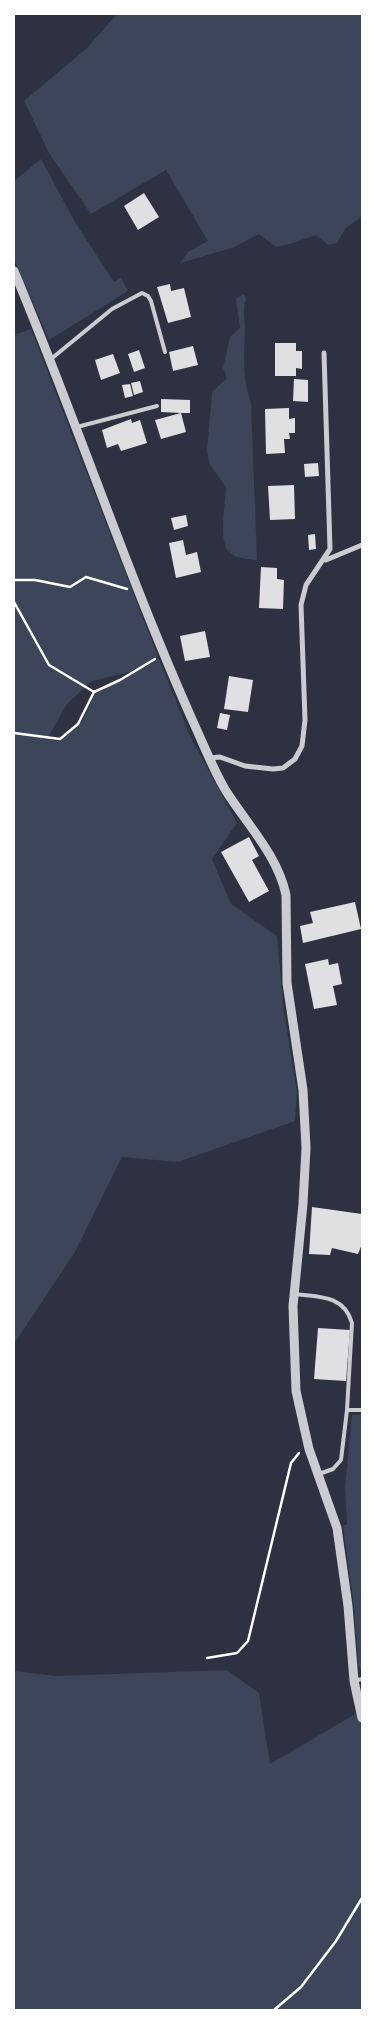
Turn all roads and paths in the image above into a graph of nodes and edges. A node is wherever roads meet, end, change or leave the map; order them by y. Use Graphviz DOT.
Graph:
graph roads {
  1 [pos="14,271"];
  2 [pos="165,352"];
  3 [pos="324,353"];
  4 [pos="51,360"];
  5 [pos="157,406"];
  6 [pos="76,427"];
  7 [pos="362,545"];
  8 [pos="323,562"];
  9 [pos="14,580"];
  10 [pos="140,593"];
  11 [pos="14,602"];
  12 [pos="163,654"];
  13 [pos="94,692"];
  14 [pos="14,733"];
  15 [pos="209,758"];
  16 [pos="294,1294"];
  17 [pos="347,1410"];
  18 [pos="362,1410"];
  19 [pos="309,1449"];
  20 [pos="319,1474"];
  21 [pos="207,1658"];
  22 [pos="358,1680"];
  23 [pos="362,1718"];
  24 [pos="362,1898"];
  25 [pos="274,2010"];
  1 -- 4 [label="street"];
  2 -- 4 [label="lane"];
  3 -- 8 [label="street"];
  4 -- 6 [label="street"];
  5 -- 6 [label="lane"];
  6 -- 10 [label="street"];
  7 -- 8 [label="street"];
  8 -- 15 [label="street"];
  9 -- 10 [label="path"];
  10 -- 12 [label="street"];
  11 -- 13 [label="path"];
  12 -- 13 [label="path"];
  12 -- 15 [label="street"];
  13 -- 14 [label="path"];
  15 -- 16 [label="street"];
  16 -- 17 [label="lane"];
  16 -- 19 [label="street"];
  17 -- 18 [label="lane"];
  17 -- 20 [label="lane"];
  19 -- 20 [label="street"];
  19 -- 21 [label="path"];
  20 -- 22 [label="street"];
  22 -- 23 [label="street"];
  24 -- 25 [label="path"];
}
